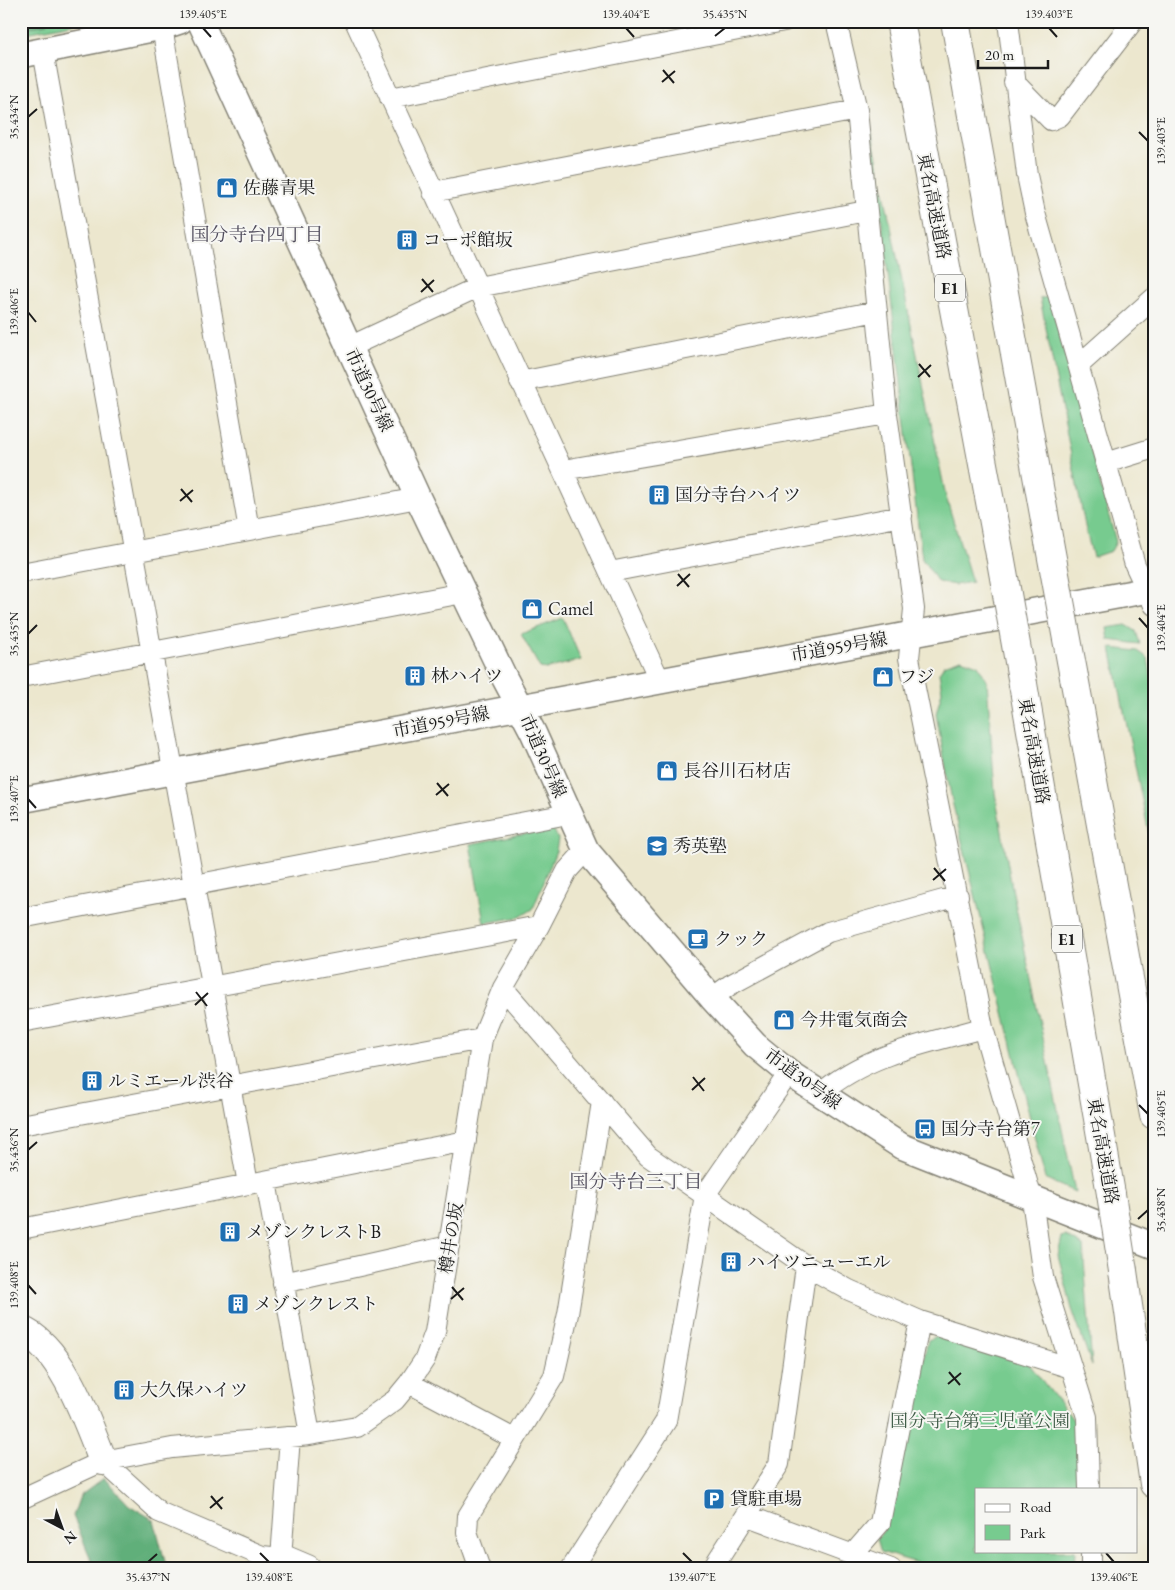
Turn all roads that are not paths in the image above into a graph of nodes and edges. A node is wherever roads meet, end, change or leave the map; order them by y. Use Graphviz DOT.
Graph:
graph roads {
  1 [pos="200,21"];
  2 [pos="355,21"];
  3 [pos="784,21"];
  4 [pos="836,21"];
  5 [pos="900,21"];
  6 [pos="955,21"];
  7 [pos="1008,21"];
  8 [pos="1133,21"];
  9 [pos="171,24"];
  10 [pos="32,53"];
  11 [pos="1014,82"];
  12 [pos="390,98"];
  13 [pos="857,110"];
  14 [pos="433,192"];
  15 [pos="866,211"];
  16 [pos="478,287"];
  17 [pos="1154,298"];
  18 [pos="877,311"];
  19 [pos="349,347"];
  20 [pos="1079,365"];
  21 [pos="520,382"];
  22 [pos="887,414"];
  23 [pos="1154,448"];
  24 [pos="1106,463"];
  25 [pos="563,470"];
  26 [pos="418,498"];
  27 [pos="902,516"];
  28 [pos="249,530"];
  29 [pos="133,552"];
  30 [pos="610,572"];
  31 [pos="21,573"];
  32 [pos="463,593"];
  33 [pos="1151,595"];
  34 [pos="915,633"];
  35 [pos="151,652"];
  36 [pos="21,677"];
  37 [pos="660,681"];
  38 [pos="520,706"];
  39 [pos="172,771"];
  40 [pos="21,800"];
  41 [pos="568,814"];
  42 [pos="586,850"];
  43 [pos="193,886"];
  44 [pos="958,896"];
  45 [pos="21,918"];
  46 [pos="539,926"];
  47 [pos="212,986"];
  48 [pos="503,988"];
  49 [pos="712,998"];
  50 [pos="21,1022"];
  51 [pos="983,1028"];
  52 [pos="482,1039"];
  53 [pos="789,1073"];
  54 [pos="230,1085"];
  55 [pos="820,1094"];
  56 [pos="602,1102"];
  57 [pos="1154,1115"];
  58 [pos="21,1125"];
  59 [pos="466,1142"];
  60 [pos="257,1183"];
  61 [pos="706,1195"];
  62 [pos="1032,1199"];
  63 [pos="21,1229"];
  64 [pos="449,1246"];
  65 [pos="1154,1246"];
  66 [pos="806,1266"];
  67 [pos="283,1282"];
  68 [pos="920,1321"];
  69 [pos="21,1330"];
  70 [pos="1071,1368"];
  71 [pos="409,1383"];
  72 [pos="310,1436"];
  73 [pos="290,1437"];
  74 [pos="514,1439"];
  75 [pos="103,1461"];
  76 [pos="1154,1484"];
  77 [pos="1089,1488"];
  78 [pos="21,1499"];
  79 [pos="748,1516"];
  80 [pos="1091,1552"];
  81 [pos="852,1554"];
  82 [pos="281,1558"];
  83 [pos="307,1569"];
  84 [pos="480,1569"];
  85 [pos="571,1569"];
  86 [pos="712,1569"];
  87 [pos="892,1569"];
  88 [pos="1091,1569"];
  1 -- 19 [label="street, 市道30号線"];
  2 -- 12 [label="street"];
  3 -- 12 [label="street"];
  4 -- 13 [label="street"];
  5 -- 76 [label="main road, 東名高速道路 / E1, bridge"];
  6 -- 57 [label="main road, bridge"];
  7 -- 11 [label="street"];
  8 -- 11 [label="street"];
  9 -- 10 [label="street"];
  9 -- 28 [label="street"];
  10 -- 29 [label="street"];
  11 -- 20 [label="street"];
  12 -- 14 [label="street"];
  13 -- 14 [label="street"];
  13 -- 15 [label="street"];
  14 -- 16 [label="street"];
  15 -- 16 [label="street"];
  15 -- 18 [label="street"];
  16 -- 19 [label="street"];
  16 -- 21 [label="street"];
  17 -- 20 [label="street"];
  18 -- 21 [label="street"];
  18 -- 22 [label="street"];
  19 -- 26 [label="street, 市道30号線"];
  20 -- 24 [label="street"];
  21 -- 25 [label="street"];
  22 -- 25 [label="street"];
  22 -- 27 [label="street"];
  23 -- 24 [label="street"];
  24 -- 33 [label="street"];
  25 -- 30 [label="street"];
  26 -- 28 [label="street"];
  26 -- 32 [label="street, 市道30号線"];
  27 -- 30 [label="street"];
  27 -- 34 [label="street"];
  28 -- 29 [label="street"];
  29 -- 31 [label="street"];
  29 -- 35 [label="street"];
  30 -- 37 [label="street"];
  32 -- 35 [label="street"];
  32 -- 38 [label="street, 市道30号線"];
  33 -- 34 [label="street, 市道959号線"];
  34 -- 37 [label="street, 市道959号線"];
  34 -- 44 [label="street"];
  35 -- 36 [label="street"];
  35 -- 39 [label="street"];
  37 -- 38 [label="street, 市道959号線"];
  38 -- 39 [label="street, 市道959号線"];
  38 -- 41 [label="street, 市道30号線"];
  39 -- 40 [label="street, 市道959号線"];
  39 -- 43 [label="street"];
  41 -- 42 [label="street, 市道30号線"];
  41 -- 43 [label="street"];
  42 -- 46 [label="street, 樽井の坂"];
  42 -- 49 [label="street, 市道30号線"];
  43 -- 45 [label="street"];
  43 -- 47 [label="street"];
  44 -- 49 [label="street"];
  44 -- 51 [label="street"];
  46 -- 47 [label="street"];
  46 -- 48 [label="street, 樽井の坂"];
  47 -- 50 [label="street"];
  47 -- 54 [label="street"];
  48 -- 52 [label="street, 樽井の坂"];
  48 -- 56 [label="street"];
  49 -- 53 [label="street, 市道30号線"];
  51 -- 55 [label="street"];
  51 -- 62 [label="street"];
  52 -- 54 [label="street"];
  52 -- 59 [label="street, 樽井の坂"];
  53 -- 55 [label="street, 市道30号線"];
  53 -- 61 [label="street"];
  54 -- 58 [label="street"];
  54 -- 60 [label="street"];
  55 -- 62 [label="street, 市道30号線"];
  56 -- 61 [label="street"];
  56 -- 74 [label="street"];
  59 -- 60 [label="street"];
  59 -- 64 [label="street, 樽井の坂"];
  60 -- 63 [label="street"];
  60 -- 67 [label="street"];
  61 -- 66 [label="street"];
  61 -- 85 [label="street"];
  62 -- 65 [label="street, 市道30号線"];
  62 -- 70 [label="street"];
  64 -- 67 [label="street"];
  64 -- 71 [label="street, 樽井の坂"];
  66 -- 68 [label="street"];
  66 -- 79 [label="street"];
  67 -- 72 [label="street"];
  68 -- 70 [label="street"];
  68 -- 81 [label="street"];
  69 -- 75 [label="main road"];
  70 -- 77 [label="street"];
  71 -- 72 [label="street, 樽井の坂"];
  71 -- 74 [label="street"];
  72 -- 73 [label="street, 樽井の坂"];
  73 -- 75 [label="street, 樽井の坂"];
  73 -- 82 [label="street"];
  74 -- 84 [label="street"];
  75 -- 78 [label="street, 樽井の坂"];
  75 -- 82 [label="street"];
  79 -- 81 [label="street"];
  79 -- 86 [label="street"];
  80 -- 88 [label="street"];
  81 -- 87 [label="street"];
  82 -- 83 [label="main road"];
}
